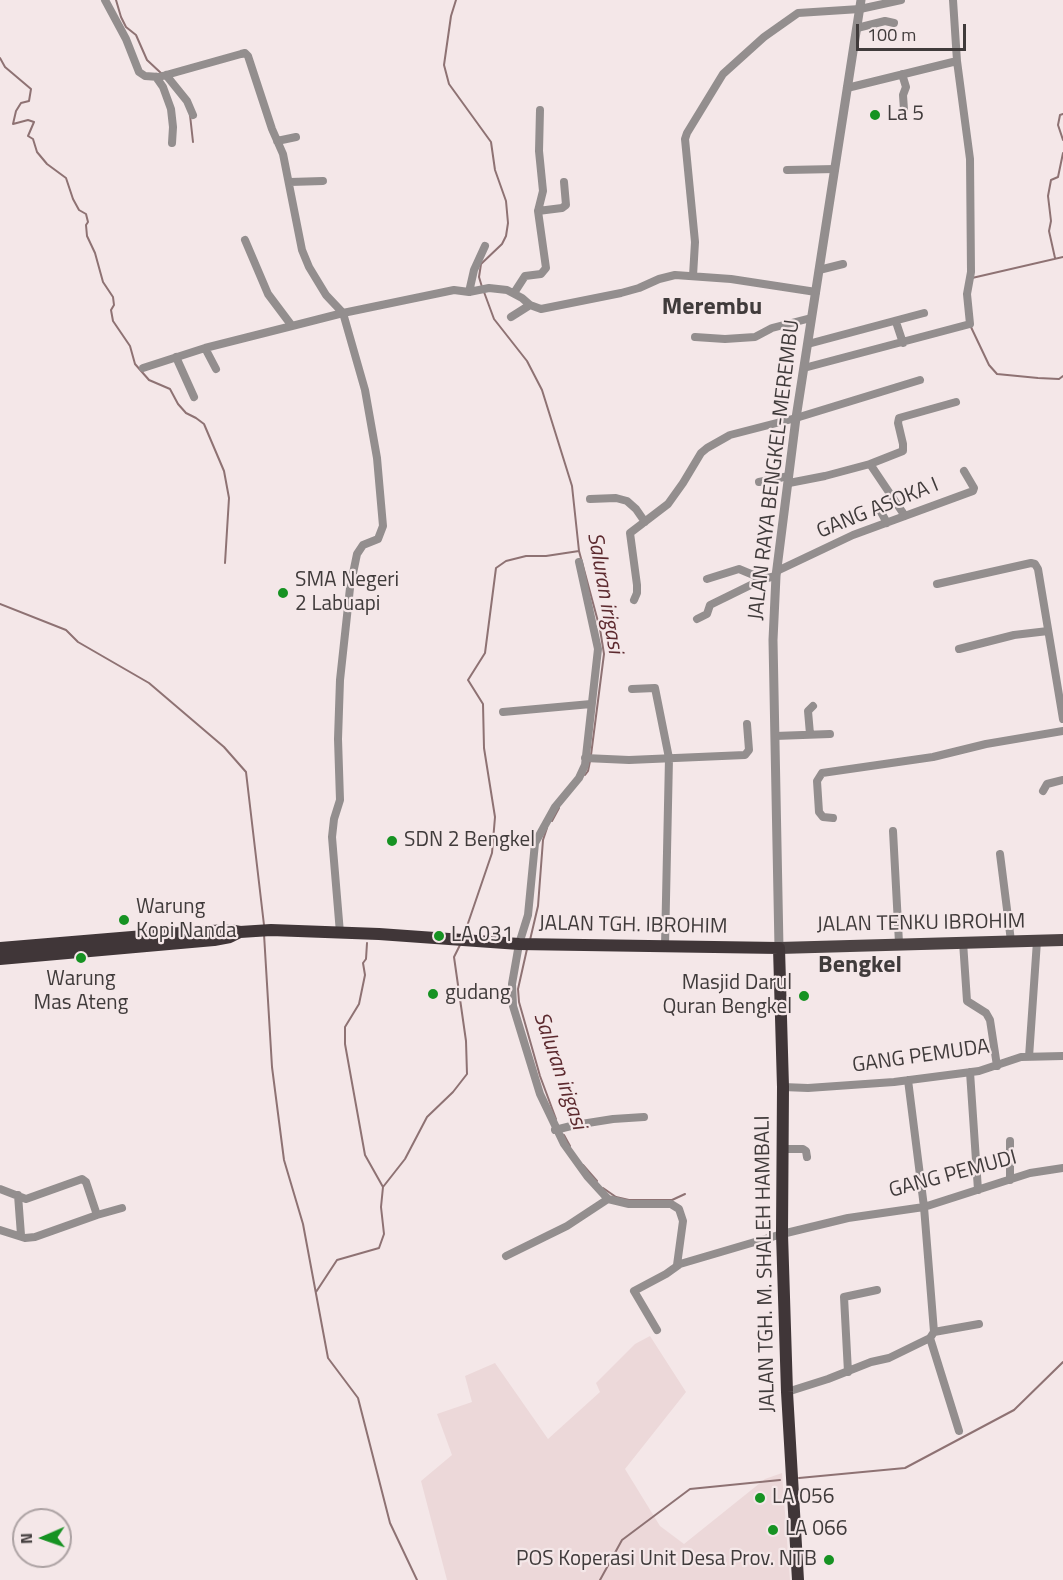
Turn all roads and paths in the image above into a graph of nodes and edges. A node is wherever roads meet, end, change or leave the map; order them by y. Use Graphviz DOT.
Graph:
graph roads {
  1 [pos="105,0"];
  2 [pos="901,0"];
  3 [pos="953,0"];
  4 [pos="861,4"];
  5 [pos="894,23"];
  6 [pos="857,28"];
  7 [pos="957,61"];
  8 [pos="902,74"];
  9 [pos="166,75"];
  10 [pos="156,78"];
  11 [pos="847,88"];
  12 [pos="904,110"];
  13 [pos="540,111"];
  14 [pos="194,115"];
  15 [pos="296,137"];
  16 [pos="278,141"];
  17 [pos="172,143"];
  18 [pos="835,169"];
  19 [pos="787,170"];
  20 [pos="323,181"];
  21 [pos="290,182"];
  22 [pos="564,182"];
  23 [pos="538,211"];
  24 [pos="245,240"];
  25 [pos="485,246"];
  26 [pos="843,264"];
  27 [pos="819,270"];
  28 [pos="693,276"];
  29 [pos="476,291"];
  30 [pos="816,292"];
  31 [pos="514,293"];
  32 [pos="530,305"];
  33 [pos="343,313"];
  34 [pos="924,313"];
  35 [pos="511,317"];
  36 [pos="811,318"];
  37 [pos="896,322"];
  38 [pos="292,326"];
  39 [pos="695,337"];
  40 [pos="903,343"];
  41 [pos="808,344"];
  42 [pos="205,348"];
  43 [pos="176,357"];
  44 [pos="143,368"];
  45 [pos="216,369"];
  46 [pos="804,369"];
  47 [pos="920,380"];
  48 [pos="194,397"];
  49 [pos="956,402"];
  50 [pos="796,418"];
  51 [pos="870,464"];
  52 [pos="964,471"];
  53 [pos="789,480"];
  54 [pos="759,482"];
  55 [pos="590,499"];
  56 [pos="881,512"];
  57 [pos="905,516"];
  58 [pos="645,522"];
  59 [pos="887,523"];
  60 [pos="579,562"];
  61 [pos="777,573"];
  62 [pos="707,579"];
  63 [pos="763,579"];
  64 [pos="937,584"];
  65 [pos="634,600"];
  66 [pos="696,619"];
  67 [pos="1048,631"];
  68 [pos="959,649"];
  69 [pos="633,689"];
  70 [pos="591,704"];
  71 [pos="813,706"];
  72 [pos="502,712"];
  73 [pos="1063,719"];
  74 [pos="747,724"];
  75 [pos="1063,730"];
  76 [pos="810,735"];
  77 [pos="830,735"];
  78 [pos="775,736"];
  79 [pos="589,758"];
  80 [pos="669,758"];
  81 [pos="1063,780"];
  82 [pos="1043,791"];
  83 [pos="832,818"];
  84 [pos="893,831"];
  85 [pos="1000,854"];
  86 [pos="246,931"];
  87 [pos="340,933"];
  88 [pos="1037,940"];
  89 [pos="1063,940"];
  90 [pos="1011,941"];
  91 [pos="963,942"];
  92 [pos="526,944"];
  93 [pos="899,944"];
  94 [pos="665,946"];
  95 [pos="0,948"];
  96 [pos="779,948"];
  97 [pos="0,959"];
  98 [pos="1063,1056"];
  99 [pos="1029,1057"];
  100 [pos="997,1066"];
  101 [pos="970,1072"];
  102 [pos="908,1080"];
  103 [pos="783,1087"];
  104 [pos="644,1117"];
  105 [pos="559,1129"];
  106 [pos="1010,1141"];
  107 [pos="781,1149"];
  108 [pos="807,1156"];
  109 [pos="1063,1168"];
  110 [pos="1010,1180"];
  111 [pos="0,1189"];
  112 [pos="978,1190"];
  113 [pos="18,1195"];
  114 [pos="608,1198"];
  115 [pos="924,1206"];
  116 [pos="122,1208"];
  117 [pos="97,1215"];
  118 [pos="0,1230"];
  119 [pos="782,1234"];
  120 [pos="21,1235"];
  121 [pos="506,1256"];
  122 [pos="682,1264"];
  123 [pos="877,1290"];
  124 [pos="979,1324"];
  125 [pos="657,1330"];
  126 [pos="932,1335"];
  127 [pos="848,1372"];
  128 [pos="787,1392"];
  129 [pos="958,1431"];
  130 [pos="798,1580"];
  1 -- 10 [label="street"];
  2 -- 4 [label="street"];
  3 -- 7 [label="street"];
  4 -- 6 [label="street, JALAN RAYA BENGKEL-MEREMBU"];
  4 -- 28 [label="street"];
  5 -- 6 [label="street"];
  6 -- 11 [label="street, JALAN RAYA BENGKEL-MEREMBU"];
  7 -- 8 [label="street"];
  7 -- 40 [label="street"];
  8 -- 11 [label="street"];
  8 -- 12 [label="street"];
  9 -- 10 [label="street"];
  9 -- 14 [label="street"];
  9 -- 16 [label="street"];
  10 -- 17 [label="street"];
  11 -- 18 [label="street, JALAN RAYA BENGKEL-MEREMBU"];
  13 -- 23 [label="street"];
  15 -- 16 [label="street"];
  16 -- 21 [label="street"];
  18 -- 19 [label="street"];
  18 -- 27 [label="street, JALAN RAYA BENGKEL-MEREMBU"];
  20 -- 21 [label="street"];
  21 -- 33 [label="street"];
  22 -- 23 [label="street"];
  23 -- 31 [label="street"];
  24 -- 38 [label="street"];
  25 -- 29 [label="street"];
  26 -- 27 [label="street"];
  27 -- 30 [label="street, JALAN RAYA BENGKEL-MEREMBU"];
  28 -- 30 [label="street"];
  28 -- 32 [label="street"];
  29 -- 31 [label="street"];
  29 -- 33 [label="street"];
  30 -- 36 [label="street, JALAN RAYA BENGKEL-MEREMBU"];
  31 -- 32 [label="street"];
  32 -- 35 [label="street"];
  33 -- 38 [label="street"];
  33 -- 87 [label="street"];
  34 -- 37 [label="street"];
  36 -- 39 [label="street"];
  36 -- 41 [label="street, JALAN RAYA BENGKEL-MEREMBU"];
  37 -- 40 [label="street"];
  37 -- 41 [label="street"];
  38 -- 42 [label="street"];
  40 -- 46 [label="street"];
  41 -- 46 [label="street, JALAN RAYA BENGKEL-MEREMBU"];
  42 -- 43 [label="street"];
  42 -- 45 [label="street"];
  43 -- 44 [label="street"];
  43 -- 48 [label="street"];
  46 -- 50 [label="street, JALAN RAYA BENGKEL-MEREMBU"];
  47 -- 50 [label="street"];
  49 -- 51 [label="street"];
  50 -- 53 [label="street, JALAN RAYA BENGKEL-MEREMBU"];
  50 -- 58 [label="street"];
  51 -- 53 [label="street"];
  51 -- 57 [label="street"];
  52 -- 57 [label="street, GANG ASOKA I"];
  53 -- 54 [label="street"];
  53 -- 61 [label="street, JALAN RAYA BENGKEL-MEREMBU"];
  55 -- 58 [label="street"];
  56 -- 59 [label="street"];
  57 -- 59 [label="street, GANG ASOKA I"];
  58 -- 65 [label="street"];
  59 -- 61 [label="street, GANG ASOKA I"];
  60 -- 70 [label="street"];
  61 -- 63 [label="street, GANG ASOKA I"];
  61 -- 78 [label="street, JALAN RAYA BENGKEL-MEREMBU"];
  62 -- 63 [label="street"];
  63 -- 66 [label="street, GANG ASOKA I"];
  64 -- 67 [label="street"];
  67 -- 68 [label="street"];
  67 -- 73 [label="street"];
  69 -- 80 [label="street"];
  70 -- 72 [label="street"];
  70 -- 79 [label="street"];
  71 -- 76 [label="street"];
  74 -- 80 [label="street"];
  75 -- 83 [label="street"];
  76 -- 77 [label="street"];
  76 -- 78 [label="street"];
  78 -- 96 [label="street, JALAN RAYA BENGKEL-MEREMBU"];
  79 -- 80 [label="street"];
  79 -- 92 [label="street"];
  80 -- 94 [label="street"];
  81 -- 82 [label="street"];
  84 -- 93 [label="street"];
  85 -- 90 [label="street"];
  86 -- 87 [label="highway, JALAN TGH. IBROHIM"];
  86 -- 95 [label="highway"];
  86 -- 97 [label="highway"];
  87 -- 92 [label="highway, JALAN TGH. IBROHIM"];
  88 -- 89 [label="main road, JALAN TENKU IBROHIM"];
  88 -- 90 [label="main road, JALAN TENKU IBROHIM"];
  88 -- 99 [label="street"];
  90 -- 91 [label="main road, JALAN TENKU IBROHIM"];
  91 -- 93 [label="main road, JALAN TENKU IBROHIM"];
  91 -- 100 [label="street"];
  92 -- 94 [label="highway, JALAN TGH. IBROHIM"];
  92 -- 105 [label="street"];
  93 -- 96 [label="main road, JALAN TENKU IBROHIM"];
  94 -- 96 [label="highway, JALAN TGH. IBROHIM"];
  96 -- 103 [label="highway, JALAN TGH. M. SHALEH HAMBALI"];
  98 -- 99 [label="street, GANG PEMUDA"];
  99 -- 100 [label="street, GANG PEMUDA"];
  100 -- 101 [label="street, GANG PEMUDA"];
  101 -- 102 [label="street, GANG PEMUDA"];
  101 -- 112 [label="street"];
  102 -- 103 [label="street, GANG PEMUDA"];
  102 -- 115 [label="street"];
  103 -- 107 [label="highway, JALAN TGH. M. SHALEH HAMBALI"];
  104 -- 105 [label="street"];
  105 -- 114 [label="street"];
  106 -- 110 [label="street"];
  107 -- 108 [label="street"];
  107 -- 119 [label="highway, JALAN TGH. M. SHALEH HAMBALI"];
  109 -- 110 [label="street, GANG PEMUDI"];
  110 -- 112 [label="street, GANG PEMUDI"];
  111 -- 113 [label="street"];
  112 -- 115 [label="street, GANG PEMUDI"];
  113 -- 117 [label="street"];
  113 -- 120 [label="street"];
  114 -- 121 [label="street"];
  114 -- 122 [label="street"];
  115 -- 119 [label="street, GANG PEMUDI"];
  115 -- 126 [label="street"];
  116 -- 117 [label="street"];
  117 -- 120 [label="street"];
  118 -- 120 [label="street"];
  119 -- 122 [label="street, GANG PEMUDI"];
  119 -- 128 [label="highway, JALAN TGH. M. SHALEH HAMBALI"];
  122 -- 125 [label="street, GANG PEMUDI"];
  123 -- 127 [label="street"];
  124 -- 126 [label="street"];
  126 -- 127 [label="street"];
  126 -- 129 [label="street"];
  127 -- 128 [label="street"];
  128 -- 130 [label="highway, JALAN TGH. M. SHALEH HAMBALI"];
}
